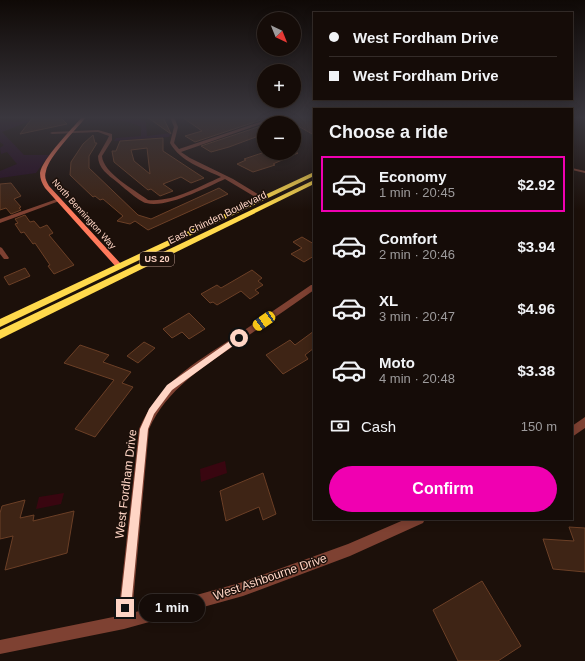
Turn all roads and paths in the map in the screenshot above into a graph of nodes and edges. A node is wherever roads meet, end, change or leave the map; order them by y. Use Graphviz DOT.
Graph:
graph roads {
  1 [pos="58,148"];
  2 [pos="104,148"];
  3 [pos="175,148"];
  4 [pos="190,148"];
  5 [pos="178,152"];
  6 [pos="573,169"];
  7 [pos="585,172"];
  8 [pos="313,174"];
  9 [pos="225,177"];
  10 [pos="313,182"];
  11 [pos="262,198"];
  12 [pos="59,200"];
  13 [pos="0,221"];
  14 [pos="0,249"];
  15 [pos="6,258"];
  16 [pos="119,266"];
  17 [pos="140,267"];
  18 [pos="313,288"];
  19 [pos="0,323"];
  20 [pos="0,335"];
  21 [pos="585,422"];
  22 [pos="573,431"];
  23 [pos="417,520"];
  24 [pos="124,622"];
  25 [pos="0,648"];
  1 -- 12 [label="street, North Bennington Way"];
  2 -- 9 [label="street"];
  3 -- 5 [label="street"];
  4 -- 5 [label="street"];
  5 -- 9 [label="street"];
  6 -- 7 [label="street"];
  8 -- 11 [label="main road, East Chinden Boulevard / US 20"];
  9 -- 11 [label="street"];
  10 -- 17 [label="main road, East Chinden Boulevard / US 20"];
  11 -- 16 [label="main road, East Chinden Boulevard / US 20"];
  11 -- 17 [label="main road"];
  12 -- 13 [label="street"];
  12 -- 16 [label="street, North Bennington Way"];
  14 -- 15 [label="street"];
  16 -- 19 [label="main road, East Chinden Boulevard / US 20"];
  17 -- 20 [label="main road, East Chinden Boulevard / US 20"];
  18 -- 24 [label="street, West Fordham Drive"];
  21 -- 22 [label="street"];
  23 -- 24 [label="street, West Ashbourne Drive"];
  24 -- 25 [label="street, West Ashbourne Drive"];
}
